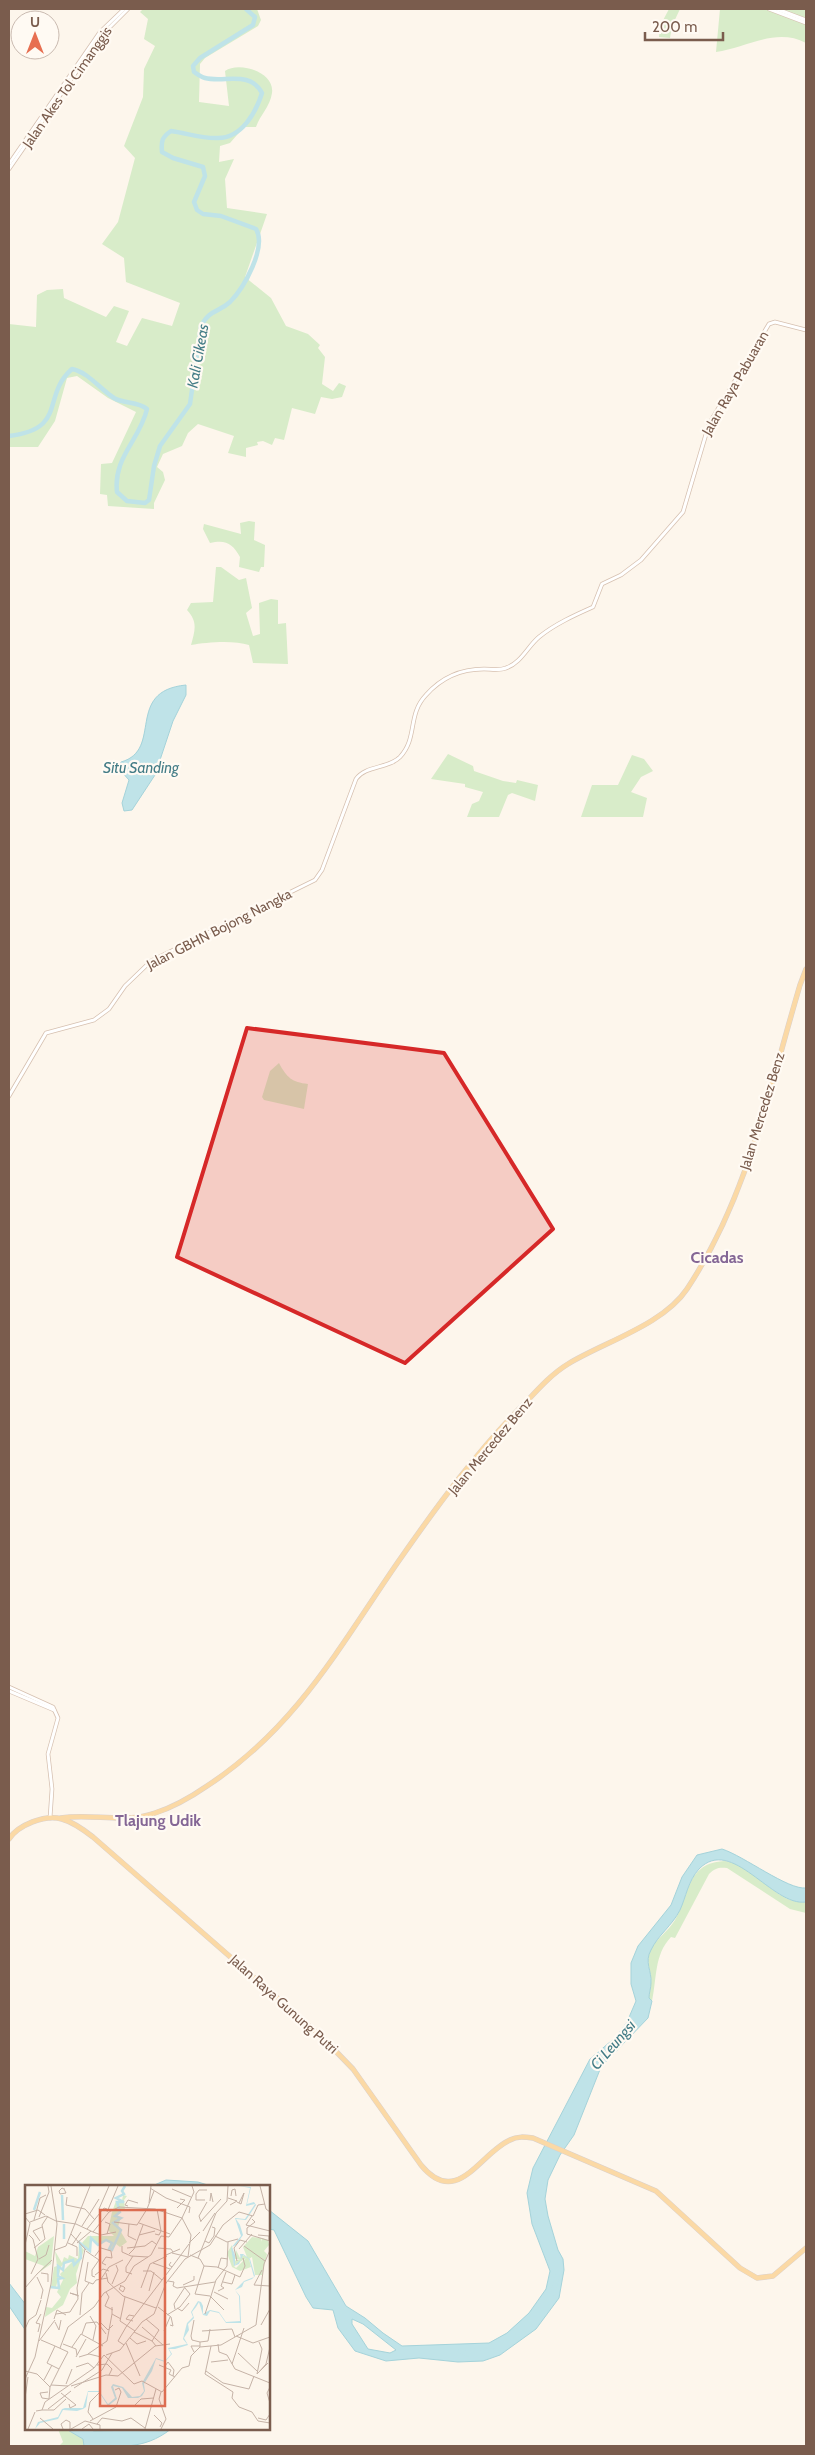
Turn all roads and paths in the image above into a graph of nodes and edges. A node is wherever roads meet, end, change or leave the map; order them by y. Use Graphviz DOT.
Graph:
graph roads {
  1 [pos="126,9"];
  2 [pos="769,9"];
  3 [pos="777,9"];
  4 [pos="806,21"];
  5 [pos="9,164"];
  6 [pos="9,169"];
  7 [pos="806,330"];
  8 [pos="358,776"];
  9 [pos="806,969"];
  10 [pos="9,1096"];
  11 [pos="9,1687"];
  12 [pos="9,1691"];
  13 [pos="55,1710"];
  14 [pos="61,1818"];
  15 [pos="50,1819"];
  16 [pos="9,1839"];
  17 [pos="806,2248"];
  1 -- 5 [label="street, Jalan Akes Tol Cimanggis"];
  1 -- 6 [label="street, Jalan Akes Tol Cimanggis"];
  2 -- 4 [label="street"];
  3 -- 4 [label="street"];
  7 -- 8 [label="street, Jalan Raya Pabuaran"];
  8 -- 10 [label="street, Jalan GBHN Bojong Nangka"];
  9 -- 14 [label="main road, Jalan Mercedez Benz"];
  11 -- 13 [label="street"];
  12 -- 13 [label="street"];
  13 -- 15 [label="street"];
  14 -- 15 [label="main road"];
  14 -- 17 [label="main road, Jalan Raya Gunung Putri"];
  15 -- 16 [label="main road"];
}
